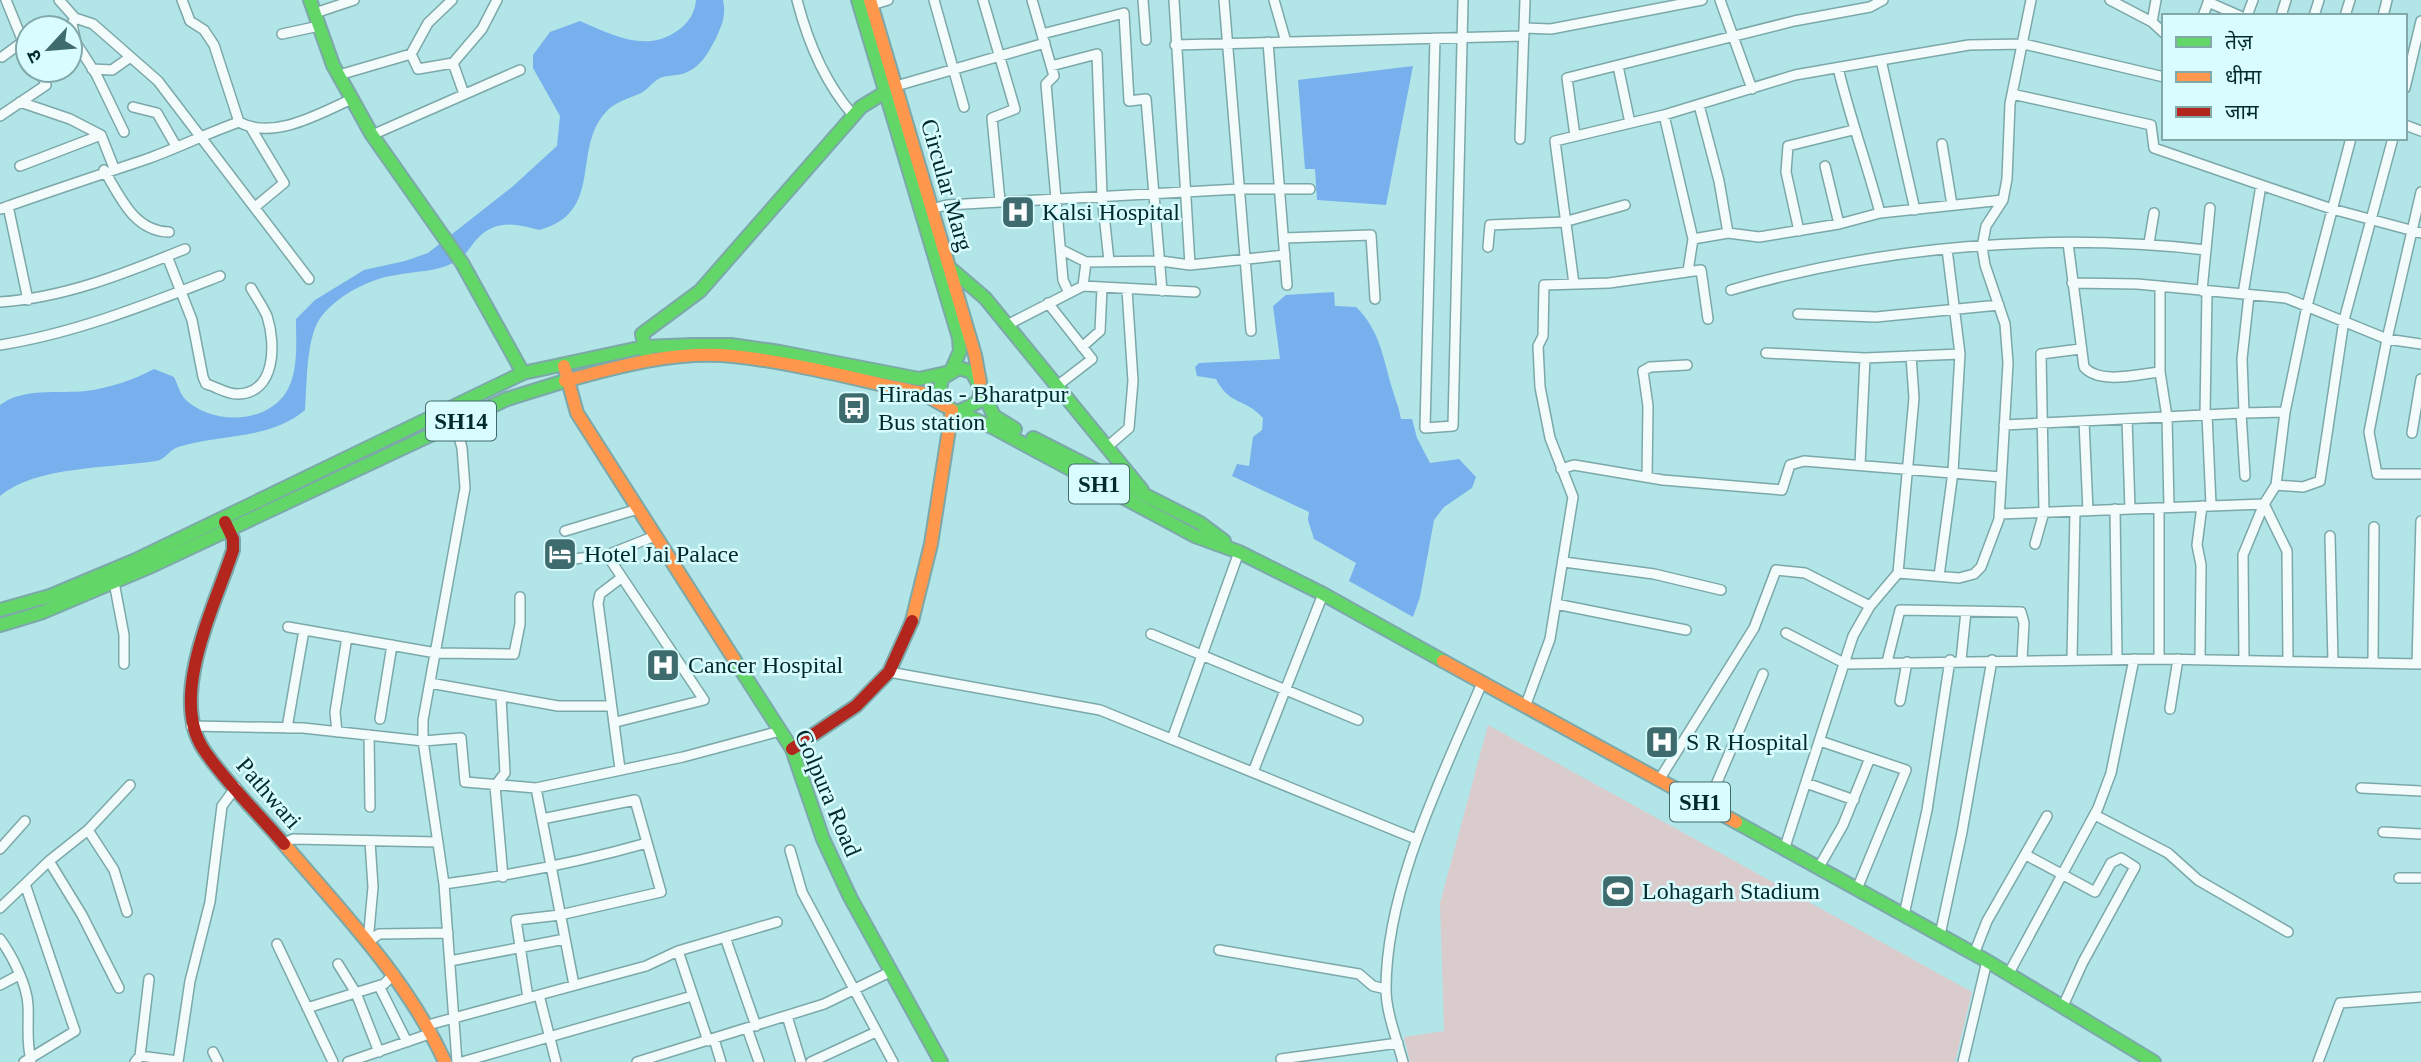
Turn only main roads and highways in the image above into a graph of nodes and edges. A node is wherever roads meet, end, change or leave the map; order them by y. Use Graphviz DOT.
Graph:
graph roads {
  1 [pos="310,0"];
  2 [pos="858,0"];
  3 [pos="871,3"];
  4 [pos="891,89"];
  5 [pos="927,210"];
  6 [pos="949,267"];
  7 [pos="644,347"];
  8 [pos="647,361"];
  9 [pos="564,366"];
  10 [pos="543,369"];
  11 [pos="949,371"];
  12 [pos="521,374"];
  13 [pos="568,380"];
  14 [pos="547,385"];
  15 [pos="981,386"];
  16 [pos="525,392"];
  17 [pos="953,409"];
  18 [pos="1147,496"];
  19 [pos="225,523"];
  20 [pos="1239,552"];
  21 [pos="0,610"];
  22 [pos="0,625"];
  23 [pos="792,749"];
  24 [pos="445,1062"];
  25 [pos="941,1062"];
  26 [pos="2154,1062"];
  1 -- 12 [label="main road"];
  2 -- 4 [label="main road, Circular Marg"];
  3 -- 4 [label="main road, Circular Marg"];
  4 -- 5 [label="main road, Circular Marg"];
  4 -- 7 [label="main road"];
  5 -- 6 [label="main road, Circular Marg"];
  5 -- 11 [label="main road, Circular Marg"];
  6 -- 15 [label="main road, Circular Marg"];
  6 -- 18 [label="main road"];
  7 -- 8 [label="main road"];
  7 -- 9 [label="main road, SH14"];
  7 -- 11 [label="main road, SH14"];
  8 -- 13 [label="main road, SH14"];
  8 -- 17 [label="main road, SH14"];
  9 -- 10 [label="main road, SH14"];
  9 -- 13 [label="main road, Golpura Road"];
  10 -- 12 [label="main road, SH14"];
  10 -- 14 [label="main road"];
  11 -- 15 [label="main road"];
  11 -- 17 [label="main road"];
  12 -- 16 [label="main road"];
  12 -- 19 [label="main road, SH14"];
  13 -- 14 [label="main road, SH14"];
  13 -- 23 [label="main road, Golpura Road"];
  14 -- 16 [label="main road, SH14"];
  15 -- 17 [label="main road"];
  15 -- 18 [label="main road, SH1"];
  16 -- 19 [label="main road, SH14"];
  17 -- 20 [label="main road, SH1"];
  17 -- 23 [label="main road"];
  18 -- 20 [label="main road, SH1"];
  19 -- 21 [label="main road, SH14"];
  19 -- 22 [label="main road, SH14"];
  19 -- 24 [label="main road, Pathwari"];
  20 -- 26 [label="main road, SH1"];
  23 -- 25 [label="main road, Golpura Road"];
}
